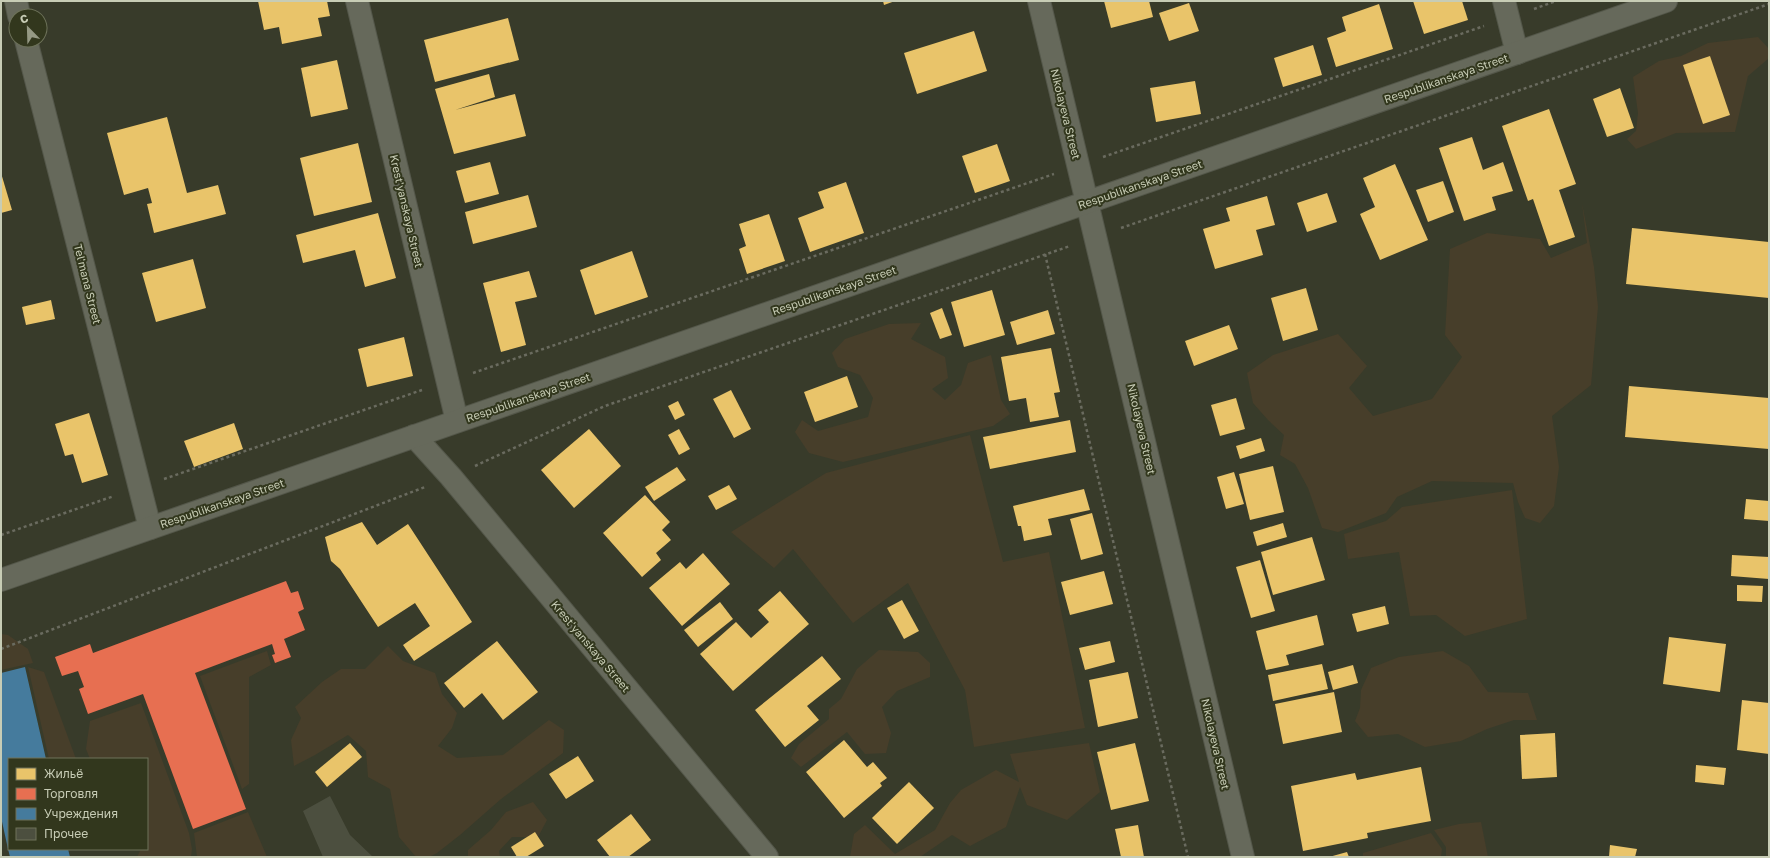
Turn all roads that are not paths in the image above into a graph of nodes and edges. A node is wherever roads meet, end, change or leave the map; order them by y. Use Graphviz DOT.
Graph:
graph roads {
  1 [pos="357,1"];
  2 [pos="1039,1"];
  3 [pos="1666,1"];
  4 [pos="1506,9"];
  5 [pos="28,48"];
  6 [pos="1517,53"];
  7 [pos="1088,202"];
  8 [pos="457,421"];
  9 [pos="414,436"];
  10 [pos="150,528"];
  11 [pos="1,580"];
  12 [pos="767,857"];
  13 [pos="1243,857"];
  1 -- 8 [label="street, Krest'yanskaya Street"];
  2 -- 7 [label="street, Nikolayeva Street"];
  3 -- 6 [label="street, Respublikanskaya Street"];
  4 -- 6 [label="street"];
  5 -- 10 [label="street, Tel'mana Street"];
  6 -- 7 [label="street, Respublikanskaya Street"];
  7 -- 8 [label="street, Respublikanskaya Street"];
  7 -- 13 [label="street, Nikolayeva Street"];
  8 -- 9 [label="street, Respublikanskaya Street"];
  9 -- 10 [label="street, Respublikanskaya Street"];
  9 -- 12 [label="street, Krest'yanskaya Street"];
  10 -- 11 [label="street, Respublikanskaya Street"];
}
